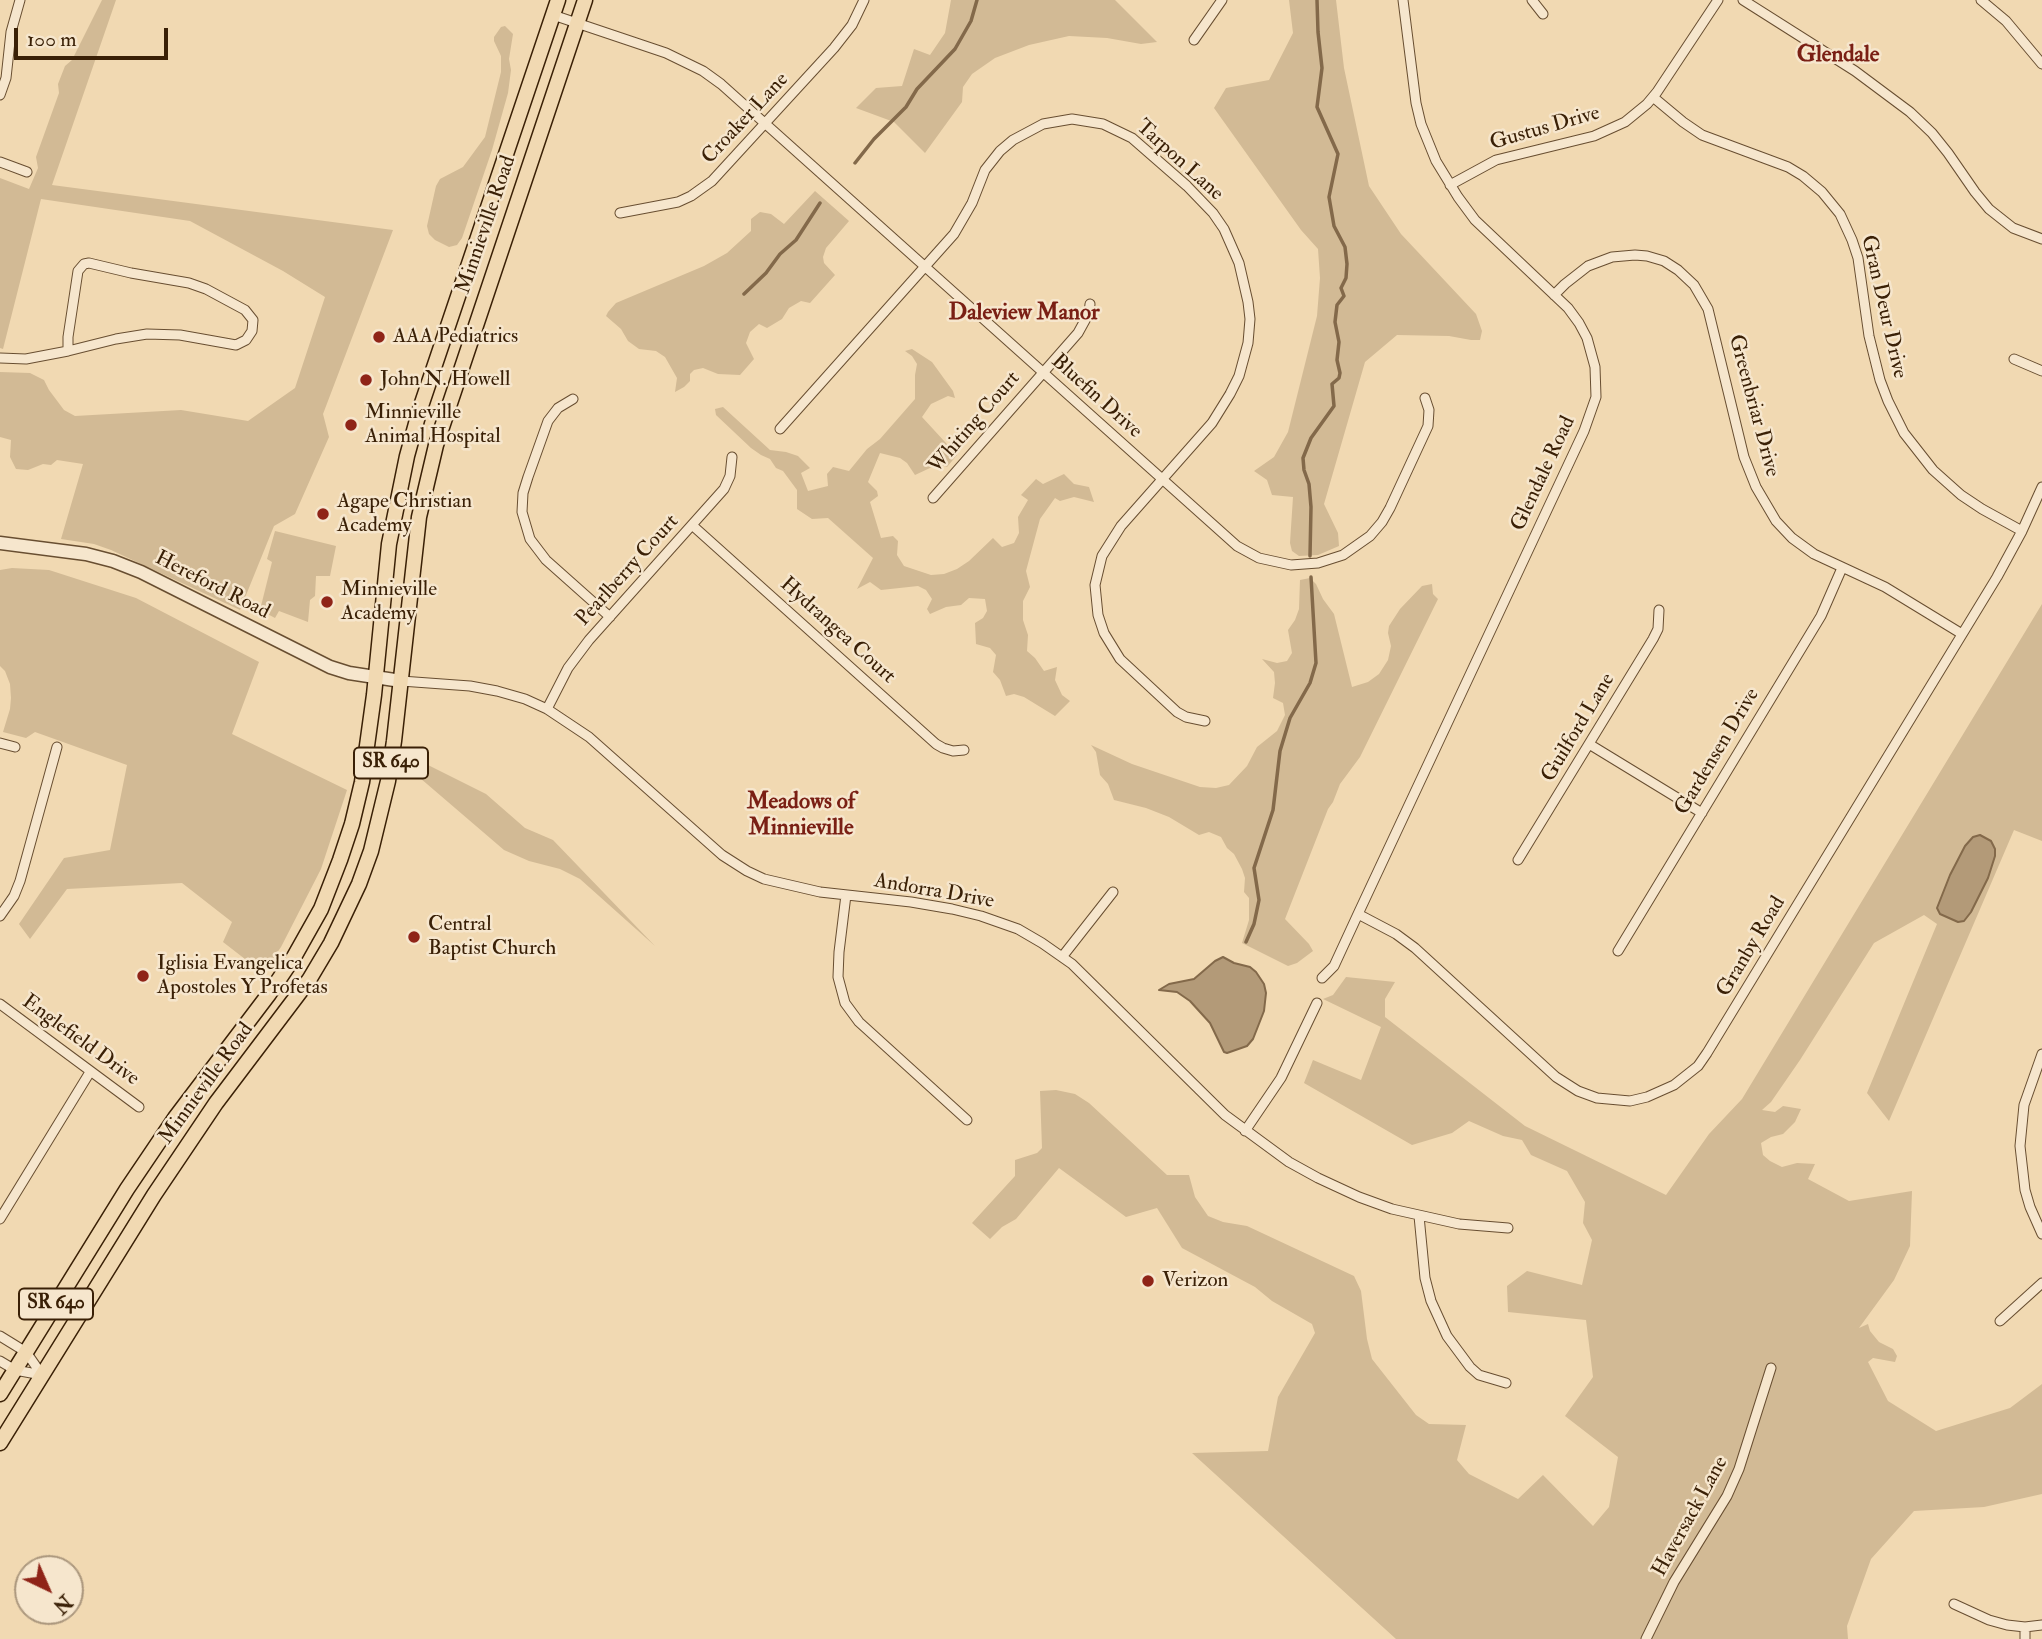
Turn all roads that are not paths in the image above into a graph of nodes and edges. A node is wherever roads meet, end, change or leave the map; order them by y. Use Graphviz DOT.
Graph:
graph roads {
  1 [pos="20,0"];
  2 [pos="558,0"];
  3 [pos="585,0"];
  4 [pos="864,0"];
  5 [pos="1222,0"];
  6 [pos="1403,0"];
  7 [pos="1532,0"];
  8 [pos="1718,0"];
  9 [pos="1743,0"];
  10 [pos="1981,0"];
  11 [pos="1543,14"];
  12 [pos="553,15"];
  13 [pos="578,23"];
  14 [pos="1195,40"];
  15 [pos="2042,64"];
  16 [pos="0,95"];
  17 [pos="1653,97"];
  18 [pos="765,124"];
  19 [pos="0,162"];
  20 [pos="27,173"];
  21 [pos="1450,185"];
  22 [pos="620,213"];
  23 [pos="2042,239"];
  24 [pos="925,267"];
  25 [pos="1554,295"];
  26 [pos="1090,304"];
  27 [pos="68,351"];
  28 [pos="0,358"];
  29 [pos="2014,359"];
  30 [pos="2042,371"];
  31 [pos="1043,373"];
  32 [pos="1425,398"];
  33 [pos="573,399"];
  34 [pos="780,429"];
  35 [pos="732,457"];
  36 [pos="1162,479"];
  37 [pos="2042,487"];
  38 [pos="933,498"];
  39 [pos="692,525"];
  40 [pos="2022,531"];
  41 [pos="0,543"];
  42 [pos="1842,568"];
  43 [pos="1659,610"];
  44 [pos="610,617"];
  45 [pos="1962,634"];
  46 [pos="376,677"];
  47 [pos="401,681"];
  48 [pos="547,709"];
  49 [pos="1205,721"];
  50 [pos="0,743"];
  51 [pos="1589,744"];
  52 [pos="15,747"];
  53 [pos="57,747"];
  54 [pos="964,750"];
  55 [pos="1702,813"];
  56 [pos="1518,860"];
  57 [pos="1113,892"];
  58 [pos="846,895"];
  59 [pos="1358,915"];
  60 [pos="0,916"];
  61 [pos="1618,951"];
  62 [pos="1062,957"];
  63 [pos="1322,978"];
  64 [pos="1317,1003"];
  65 [pos="0,1004"];
  66 [pos="2042,1054"];
  67 [pos="90,1072"];
  68 [pos="139,1107"];
  69 [pos="967,1120"];
  70 [pos="1245,1131"];
  71 [pos="1419,1216"];
  72 [pos="0,1219"];
  73 [pos="1508,1228"];
  74 [pos="2042,1234"];
  75 [pos="2042,1283"];
  76 [pos="2000,1321"];
  77 [pos="0,1336"];
  78 [pos="26,1352"];
  79 [pos="0,1361"];
  80 [pos="1771,1368"];
  81 [pos="15,1370"];
  82 [pos="42,1375"];
  83 [pos="1506,1383"];
  84 [pos="0,1394"];
  85 [pos="0,1443"];
  86 [pos="1954,1604"];
  87 [pos="2042,1625"];
  88 [pos="2025,1627"];
  89 [pos="1646,1639"];
  90 [pos="2025,1639"];
  1 -- 16 [label="street"];
  2 -- 12 [label="main road, Minnieville Road / SR 640"];
  3 -- 13 [label="main road, Minnieville Road / SR 640"];
  4 -- 18 [label="street, Croaker Lane"];
  5 -- 14 [label="street"];
  6 -- 21 [label="street, Glendale Road"];
  7 -- 11 [label="street"];
  8 -- 17 [label="street, Gustus Drive"];
  9 -- 23 [label="street"];
  10 -- 15 [label="street"];
  12 -- 13 [label="street, Bluefin Drive"];
  12 -- 46 [label="main road, Minnieville Road / SR 640"];
  13 -- 18 [label="street, Bluefin Drive"];
  13 -- 47 [label="main road, Minnieville Road / SR 640"];
  17 -- 21 [label="street, Gustus Drive"];
  17 -- 40 [label="street, Gran Deur Drive"];
  18 -- 22 [label="street, Croaker Lane"];
  18 -- 24 [label="street, Bluefin Drive"];
  19 -- 20 [label="street"];
  21 -- 25 [label="street, Glendale Road"];
  24 -- 31 [label="street, Bluefin Drive"];
  24 -- 34 [label="street, Tarpon Lane"];
  24 -- 36 [label="street, Tarpon Lane"];
  25 -- 42 [label="street, Greenbriar Drive"];
  25 -- 59 [label="street, Glendale Road"];
  26 -- 31 [label="street, Whiting Court"];
  27 -- 27 [label="street"];
  27 -- 28 [label="street"];
  29 -- 30 [label="street"];
  31 -- 36 [label="street, Bluefin Drive"];
  31 -- 38 [label="street, Whiting Court"];
  32 -- 36 [label="street, Bluefin Drive"];
  33 -- 44 [label="street"];
  35 -- 39 [label="street, Pearlberry Court"];
  36 -- 49 [label="street, Tarpon Lane"];
  37 -- 40 [label="street, Granby Road"];
  39 -- 44 [label="street, Pearlberry Court"];
  39 -- 54 [label="street, Hydrangea Court"];
  40 -- 45 [label="street, Granby Road"];
  41 -- 46 [label="street, Hereford Road"];
  42 -- 45 [label="street, Greenbriar Drive"];
  42 -- 55 [label="street, Gardensen Drive"];
  43 -- 51 [label="street, Guilford Lane"];
  44 -- 48 [label="street, Pearlberry Court"];
  45 -- 59 [label="street, Granby Road"];
  46 -- 47 [label="street, Hereford Road"];
  46 -- 78 [label="main road, Minnieville Road / SR 640"];
  47 -- 48 [label="street, Andorra Drive"];
  47 -- 82 [label="main road, Minnieville Road / SR 640"];
  48 -- 58 [label="street, Andorra Drive"];
  50 -- 52 [label="street"];
  51 -- 55 [label="street"];
  51 -- 56 [label="street, Guilford Lane"];
  53 -- 60 [label="street"];
  55 -- 61 [label="street, Gardensen Drive"];
  57 -- 62 [label="street"];
  58 -- 62 [label="street, Andorra Drive"];
  58 -- 69 [label="street"];
  59 -- 63 [label="street, Glendale Road"];
  62 -- 70 [label="street, Andorra Drive"];
  64 -- 70 [label="street"];
  65 -- 67 [label="street, Englefield Drive"];
  66 -- 74 [label="street"];
  67 -- 68 [label="street, Englefield Drive"];
  67 -- 72 [label="street"];
  70 -- 71 [label="street, Andorra Drive"];
  71 -- 73 [label="street, Andorra Drive"];
  71 -- 83 [label="street"];
  75 -- 76 [label="street"];
  77 -- 78 [label="street"];
  78 -- 81 [label="main road, Minnieville Road / SR 640"];
  78 -- 82 [label="street"];
  79 -- 81 [label="street"];
  80 -- 89 [label="street, Haversack Lane"];
  81 -- 82 [label="street"];
  81 -- 84 [label="main road, Minnieville Road / SR 640"];
  82 -- 85 [label="main road, Minnieville Road / SR 640"];
  86 -- 88 [label="street"];
  87 -- 88 [label="street"];
  88 -- 90 [label="street"];
}
